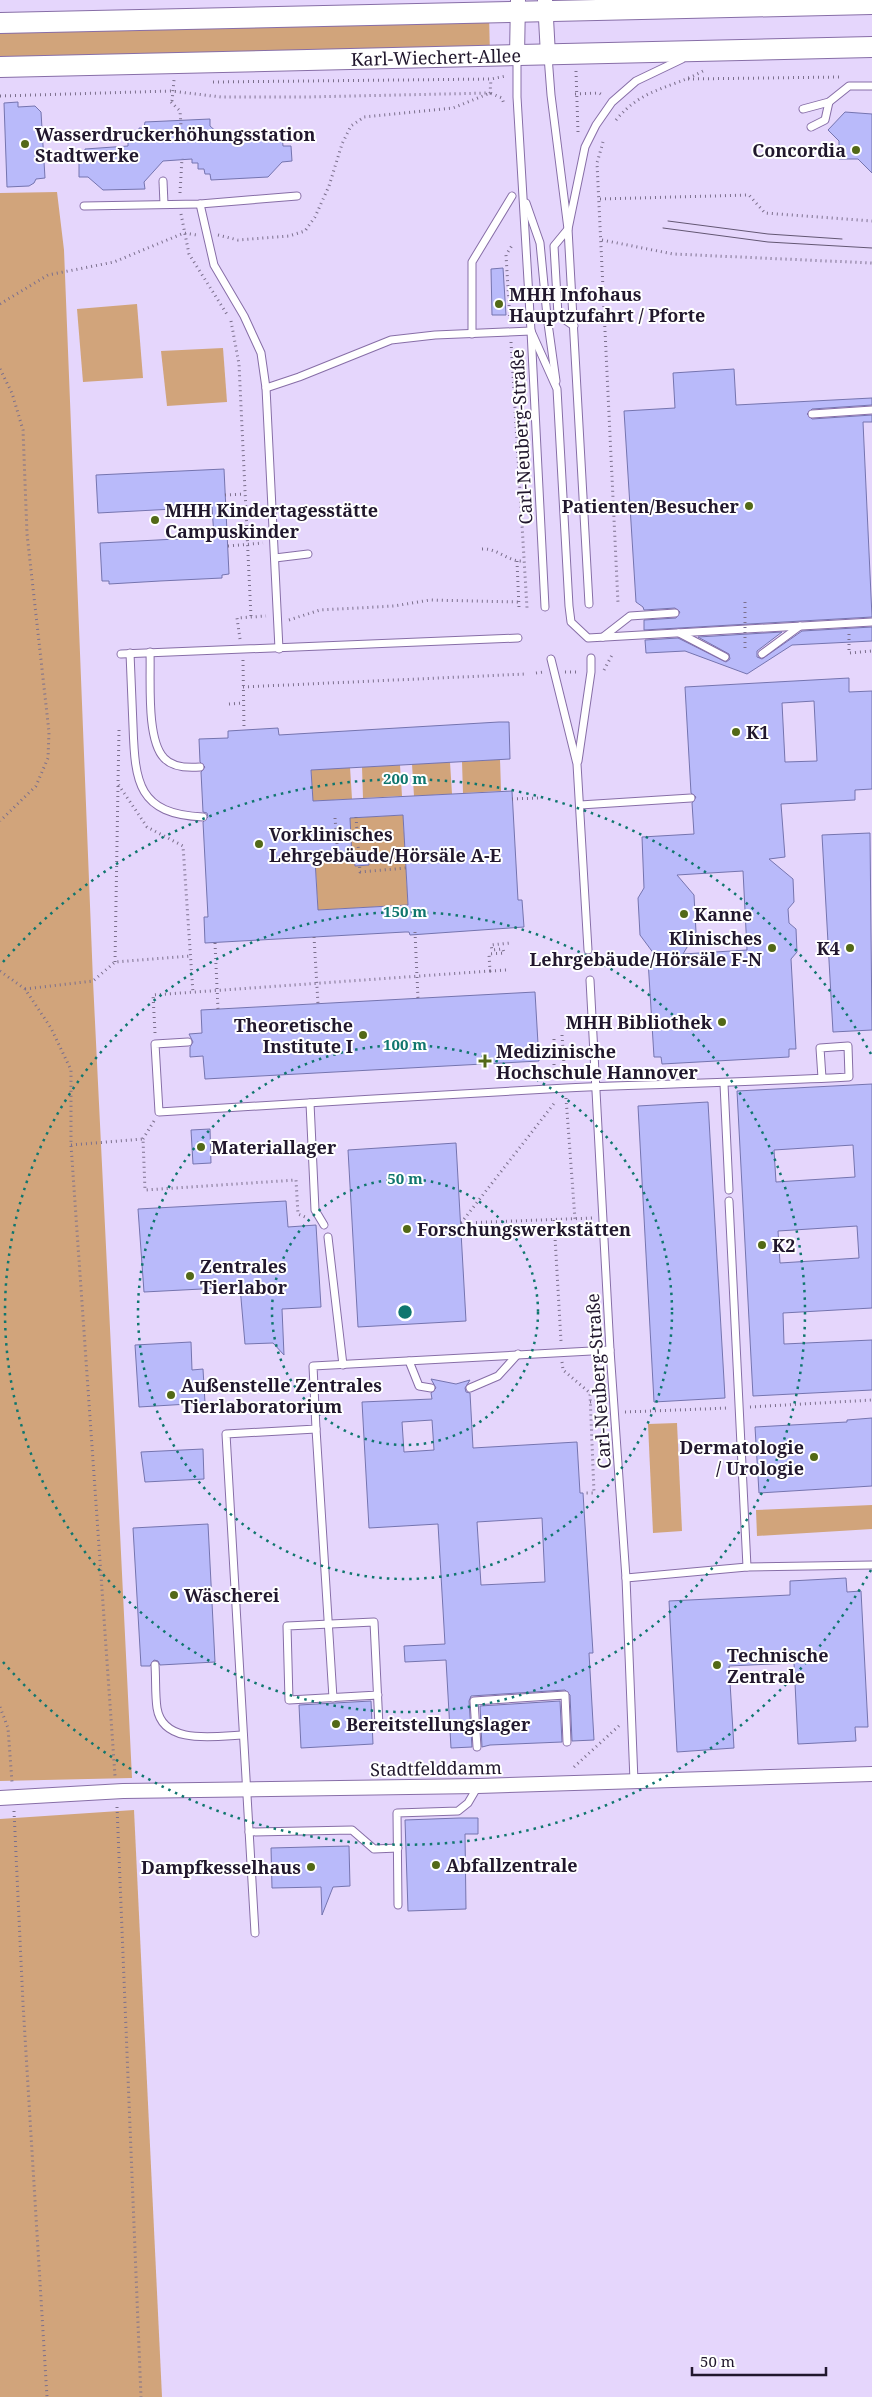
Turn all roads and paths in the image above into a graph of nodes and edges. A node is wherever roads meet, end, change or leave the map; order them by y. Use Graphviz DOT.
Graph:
graph roads {
  1 [pos="872,4"];
  2 [pos="518,6"];
  3 [pos="546,6"];
  4 [pos="0,23"];
  5 [pos="872,47"];
  6 [pos="701,51"];
  7 [pos="548,55"];
  8 [pos="517,56"];
  9 [pos="0,67"];
  10 [pos="844,77"];
  11 [pos="872,86"];
  12 [pos="172,93"];
  13 [pos="490,93"];
  14 [pos="0,96"];
  15 [pos="502,98"];
  16 [pos="829,102"];
  17 [pos="802,109"];
  18 [pos="613,124"];
  19 [pos="181,125"];
  20 [pos="811,127"];
  21 [pos="606,136"];
  22 [pos="182,158"];
  23 [pos="163,181"];
  24 [pos="523,193"];
  25 [pos="297,196"];
  26 [pos="512,196"];
  27 [pos="600,199"];
  28 [pos="164,204"];
  29 [pos="180,204"];
  30 [pos="200,204"];
  31 [pos="84,206"];
  32 [pos="872,221"];
  33 [pos="568,229"];
  34 [pos="184,233"];
  35 [pos="205,236"];
  36 [pos="602,240"];
  37 [pos="872,263"];
  38 [pos="0,304"];
  39 [pos="574,326"];
  40 [pos="531,331"];
  41 [pos="472,334"];
  42 [pos="0,369"];
  43 [pos="266,388"];
  44 [pos="557,389"];
  45 [pos="872,410"];
  46 [pos="812,414"];
  47 [pos="245,494"];
  48 [pos="225,495"];
  49 [pos="247,544"];
  50 [pos="228,546"];
  51 [pos="482,550"];
  52 [pos="308,554"];
  53 [pos="275,558"];
  54 [pos="517,562"];
  55 [pos="519,602"];
  56 [pos="745,602"];
  57 [pos="618,603"];
  58 [pos="589,604"];
  59 [pos="545,607"];
  60 [pos="519,608"];
  61 [pos="527,608"];
  62 [pos="675,613"];
  63 [pos="266,616"];
  64 [pos="252,617"];
  65 [pos="278,621"];
  66 [pos="872,622"];
  67 [pos="848,623"];
  68 [pos="801,626"];
  69 [pos="678,633"];
  70 [pos="602,637"];
  71 [pos="518,638"];
  72 [pos="279,648"];
  73 [pos="242,650"];
  74 [pos="745,651"];
  75 [pos="872,651"];
  76 [pos="150,652"];
  77 [pos="130,653"];
  78 [pos="121,654"];
  79 [pos="762,654"];
  80 [pos="612,655"];
  81 [pos="725,657"];
  82 [pos="591,658"];
  83 [pos="551,659"];
  84 [pos="553,672"];
  85 [pos="591,672"];
  86 [pos="536,673"];
  87 [pos="526,674"];
  88 [pos="243,687"];
  89 [pos="244,702"];
  90 [pos="229,704"];
  91 [pos="119,730"];
  92 [pos="244,730"];
  93 [pos="577,764"];
  94 [pos="200,767"];
  95 [pos="118,784"];
  96 [pos="538,798"];
  97 [pos="691,798"];
  98 [pos="512,799"];
  99 [pos="580,805"];
  100 [pos="203,817"];
  101 [pos="356,817"];
  102 [pos="335,818"];
  103 [pos="0,821"];
  104 [pos="358,855"];
  105 [pos="406,868"];
  106 [pos="415,932"];
  107 [pos="314,937"];
  108 [pos="215,943"];
  109 [pos="510,943"];
  110 [pos="588,950"];
  111 [pos="190,956"];
  112 [pos="115,962"];
  113 [pos="0,970"];
  114 [pos="507,970"];
  115 [pos="490,971"];
  116 [pos="590,980"];
  117 [pos="25,989"];
  118 [pos="192,992"];
  119 [pos="418,999"];
  120 [pos="318,1004"];
  121 [pos="218,1010"];
  122 [pos="562,1035"];
  123 [pos="554,1039"];
  124 [pos="188,1042"];
  125 [pos="155,1044"];
  126 [pos="565,1074"];
  127 [pos="822,1078"];
  128 [pos="724,1084"];
  129 [pos="596,1087"];
  130 [pos="566,1088"];
  131 [pos="310,1103"];
  132 [pos="159,1112"];
  133 [pos="143,1139"];
  134 [pos="71,1145"];
  135 [pos="729,1190"];
  136 [pos="729,1201"];
  137 [pos="603,1218"];
  138 [pos="574,1219"];
  139 [pos="324,1225"];
  140 [pos="328,1237"];
  141 [pos="610,1350"];
  142 [pos="518,1354"];
  143 [pos="409,1361"];
  144 [pos="343,1365"];
  145 [pos="431,1388"];
  146 [pos="470,1388"];
  147 [pos="872,1400"];
  148 [pos="590,1402"];
  149 [pos="739,1407"];
  150 [pos="614,1408"];
  151 [pos="316,1430"];
  152 [pos="872,1564"];
  153 [pos="747,1567"];
  154 [pos="626,1578"];
  155 [pos="329,1625"];
  156 [pos="155,1665"];
  157 [pos="378,1695"];
  158 [pos="334,1698"];
  159 [pos="0,1707"];
  160 [pos="632,1713"];
  161 [pos="444,1724"];
  162 [pos="243,1735"];
  163 [pos="567,1742"];
  164 [pos="477,1747"];
  165 [pos="570,1771"];
  166 [pos="872,1774"];
  167 [pos="634,1781"];
  168 [pos="478,1786"];
  169 [pos="246,1790"];
  170 [pos="116,1792"];
  171 [pos="7,1798"];
  172 [pos="249,1832"];
  173 [pos="398,1848"];
  174 [pos="398,1905"];
  175 [pos="255,1933"];
  176 [pos="47,2397"];
  177 [pos="141,2397"];
  1 -- 3 [label="main road"];
  2 -- 3 [label="main road"];
  2 -- 4 [label="main road"];
  2 -- 8 [label="street"];
  3 -- 7 [label="street"];
  5 -- 6 [label="main road, Karl-Wiechert-Allee"];
  6 -- 7 [label="main road, Karl-Wiechert-Allee"];
  6 -- 33 [label="lane"];
  7 -- 8 [label="main road, Karl-Wiechert-Allee"];
  7 -- 33 [label="lane"];
  8 -- 9 [label="main road, Karl-Wiechert-Allee"];
  8 -- 24 [label="lane, Carl-Neuberg-Straße"];
  10 -- 18 [label="path"];
  11 -- 16 [label="lane"];
  12 -- 13 [label="path"];
  12 -- 14 [label="path"];
  12 -- 19 [label="path"];
  13 -- 15 [label="path"];
  13 -- 35 [label="path"];
  16 -- 17 [label="lane"];
  16 -- 20 [label="lane"];
  21 -- 27 [label="path"];
  22 -- 29 [label="path"];
  23 -- 28 [label="lane"];
  24 -- 40 [label="lane, Carl-Neuberg-Straße"];
  24 -- 44 [label="lane"];
  25 -- 30 [label="lane"];
  26 -- 41 [label="lane"];
  27 -- 32 [label="path"];
  27 -- 36 [label="path"];
  28 -- 29 [label="lane"];
  28 -- 31 [label="lane"];
  29 -- 30 [label="lane"];
  29 -- 34 [label="path"];
  30 -- 35 [label="lane"];
  33 -- 39 [label="lane"];
  33 -- 39 [label="lane"];
  34 -- 35 [label="path"];
  34 -- 38 [label="path"];
  34 -- 47 [label="path"];
  35 -- 43 [label="lane"];
  36 -- 37 [label="path"];
  36 -- 57 [label="path"];
  39 -- 58 [label="lane"];
  40 -- 41 [label="lane"];
  40 -- 44 [label="lane"];
  40 -- 59 [label="lane, Carl-Neuberg-Straße"];
  41 -- 43 [label="lane"];
  42 -- 103 [label="path"];
  43 -- 53 [label="lane"];
  44 -- 70 [label="lane"];
  45 -- 46 [label="lane"];
  47 -- 48 [label="path"];
  47 -- 49 [label="path"];
  49 -- 50 [label="path"];
  49 -- 64 [label="path"];
  51 -- 54 [label="path"];
  52 -- 53 [label="lane"];
  53 -- 65 [label="lane"];
  54 -- 55 [label="path"];
  54 -- 61 [label="path"];
  55 -- 60 [label="path"];
  55 -- 65 [label="path"];
  56 -- 74 [label="path, bridge"];
  62 -- 70 [label="lane"];
  63 -- 64 [label="path"];
  64 -- 73 [label="path"];
  65 -- 72 [label="lane"];
  66 -- 67 [label="lane"];
  67 -- 68 [label="lane"];
  67 -- 75 [label="path"];
  68 -- 69 [label="lane"];
  68 -- 79 [label="lane"];
  69 -- 70 [label="lane"];
  69 -- 81 [label="lane"];
  71 -- 72 [label="lane"];
  72 -- 73 [label="lane"];
  73 -- 76 [label="lane"];
  73 -- 88 [label="path"];
  76 -- 77 [label="lane"];
  76 -- 94 [label="lane"];
  77 -- 78 [label="lane"];
  77 -- 100 [label="lane"];
  80 -- 85 [label="path"];
  82 -- 85 [label="lane"];
  83 -- 84 [label="lane"];
  84 -- 85 [label="path"];
  84 -- 86 [label="path"];
  84 -- 93 [label="lane"];
  85 -- 93 [label="lane"];
  87 -- 88 [label="path"];
  88 -- 89 [label="path"];
  89 -- 90 [label="path"];
  89 -- 92 [label="path"];
  91 -- 95 [label="path"];
  93 -- 99 [label="lane"];
  95 -- 111 [label="path"];
  95 -- 112 [label="path"];
  96 -- 98 [label="path"];
  97 -- 99 [label="lane"];
  99 -- 110 [label="lane"];
  101 -- 104 [label="path"];
  102 -- 104 [label="path"];
  104 -- 105 [label="path"];
  106 -- 119 [label="path, bridge"];
  107 -- 120 [label="path, bridge"];
  108 -- 121 [label="path, bridge"];
  109 -- 115 [label="path"];
  111 -- 112 [label="path"];
  111 -- 118 [label="path"];
  112 -- 117 [label="path"];
  113 -- 117 [label="path"];
  114 -- 115 [label="path"];
  115 -- 118 [label="path"];
  116 -- 129 [label="lane, Carl-Neuberg-Straße"];
  117 -- 134 [label="path"];
  118 -- 125 [label="path"];
  122 -- 126 [label="path"];
  123 -- 126 [label="path"];
  124 -- 125 [label="lane"];
  125 -- 132 [label="lane"];
  126 -- 130 [label="path"];
  127 -- 127 [label="lane"];
  127 -- 128 [label="lane"];
  128 -- 129 [label="lane"];
  128 -- 135 [label="lane"];
  129 -- 130 [label="lane"];
  129 -- 137 [label="lane, Carl-Neuberg-Straße"];
  130 -- 131 [label="lane"];
  130 -- 138 [label="path"];
  130 -- 138 [label="path"];
  131 -- 132 [label="lane"];
  131 -- 139 [label="lane"];
  132 -- 133 [label="path"];
  133 -- 134 [label="path"];
  133 -- 139 [label="path"];
  134 -- 170 [label="path"];
  136 -- 149 [label="lane"];
  137 -- 138 [label="path"];
  137 -- 141 [label="lane, Carl-Neuberg-Straße"];
  140 -- 144 [label="lane"];
  141 -- 142 [label="lane"];
  141 -- 150 [label="lane, Carl-Neuberg-Straße"];
  142 -- 143 [label="lane"];
  142 -- 146 [label="lane"];
  143 -- 144 [label="lane"];
  143 -- 145 [label="lane"];
  144 -- 151 [label="lane"];
  147 -- 149 [label="path"];
  148 -- 150 [label="path"];
  149 -- 150 [label="path"];
  149 -- 153 [label="lane"];
  150 -- 154 [label="lane, Carl-Neuberg-Straße"];
  151 -- 155 [label="lane"];
  151 -- 162 [label="lane"];
  152 -- 153 [label="lane"];
  153 -- 154 [label="lane"];
  154 -- 160 [label="lane, Carl-Neuberg-Straße"];
  155 -- 157 [label="lane"];
  155 -- 158 [label="lane"];
  155 -- 158 [label="lane"];
  156 -- 162 [label="lane"];
  157 -- 158 [label="lane"];
  157 -- 161 [label="lane"];
  159 -- 171 [label="path"];
  160 -- 165 [label="path"];
  160 -- 167 [label="lane, Carl-Neuberg-Straße"];
  162 -- 169 [label="lane"];
  163 -- 164 [label="lane"];
  166 -- 167 [label="street, Stadtfelddamm"];
  167 -- 168 [label="street, Stadtfelddamm"];
  168 -- 169 [label="street, Stadtfelddamm"];
  168 -- 173 [label="lane"];
  169 -- 170 [label="street, Stadtfelddamm"];
  169 -- 172 [label="lane"];
  170 -- 171 [label="street, Stadtfelddamm"];
  170 -- 177 [label="path"];
  171 -- 176 [label="path"];
  172 -- 173 [label="lane"];
  172 -- 175 [label="lane"];
  173 -- 174 [label="lane"];
}
